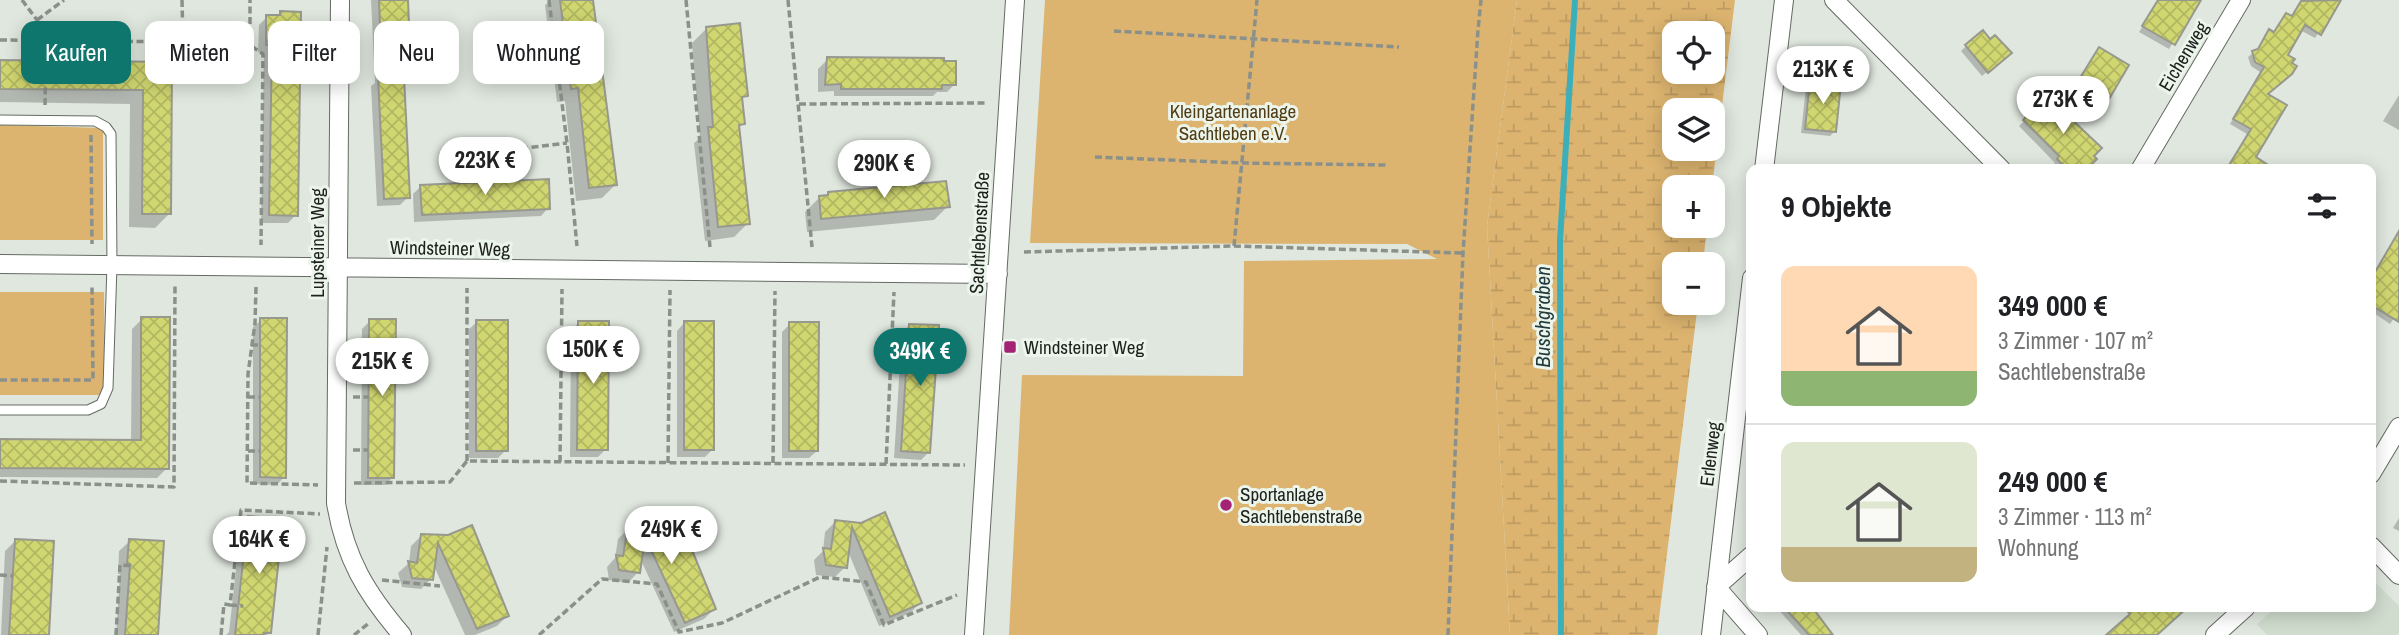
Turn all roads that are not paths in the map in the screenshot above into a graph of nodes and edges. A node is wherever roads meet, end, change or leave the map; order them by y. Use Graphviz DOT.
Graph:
graph roads {
  1 [pos="340,0"];
  2 [pos="1015,0"];
  3 [pos="1784,0"];
  4 [pos="1835,0"];
  5 [pos="2241,0"];
  6 [pos="0,120"];
  7 [pos="1766,164"];
  8 [pos="1996,164"];
  9 [pos="2144,164"];
  10 [pos="0,264"];
  11 [pos="112,265"];
  12 [pos="338,268"];
  13 [pos="998,274"];
  14 [pos="1746,330"];
  15 [pos="0,410"];
  16 [pos="2399,427"];
  17 [pos="2376,466"];
  18 [pos="2376,552"];
  19 [pos="1746,560"];
  20 [pos="2399,575"];
  21 [pos="1716,587"];
  22 [pos="2240,612"];
  23 [pos="402,635"];
  24 [pos="974,635"];
  25 [pos="1711,635"];
  26 [pos="1758,635"];
  27 [pos="2215,635"];
  1 -- 12 [label="street, Lupsteiner Weg"];
  2 -- 13 [label="street, Sachtlebenstraße"];
  3 -- 7 [label="street"];
  4 -- 8 [label="street"];
  5 -- 9 [label="street, Eichenweg"];
  6 -- 11 [label="lane"];
  10 -- 11 [label="street, Windsteiner Weg"];
  11 -- 12 [label="street, Windsteiner Weg"];
  11 -- 15 [label="lane"];
  12 -- 13 [label="street, Windsteiner Weg"];
  12 -- 23 [label="street, Lupsteiner Weg"];
  13 -- 24 [label="street, Sachtlebenstraße"];
  14 -- 21 [label="street, Erlenweg"];
  16 -- 17 [label="street"];
  18 -- 20 [label="street"];
  19 -- 21 [label="street"];
  21 -- 25 [label="street, Erlenweg"];
  21 -- 26 [label="street"];
  22 -- 27 [label="street"];
}
